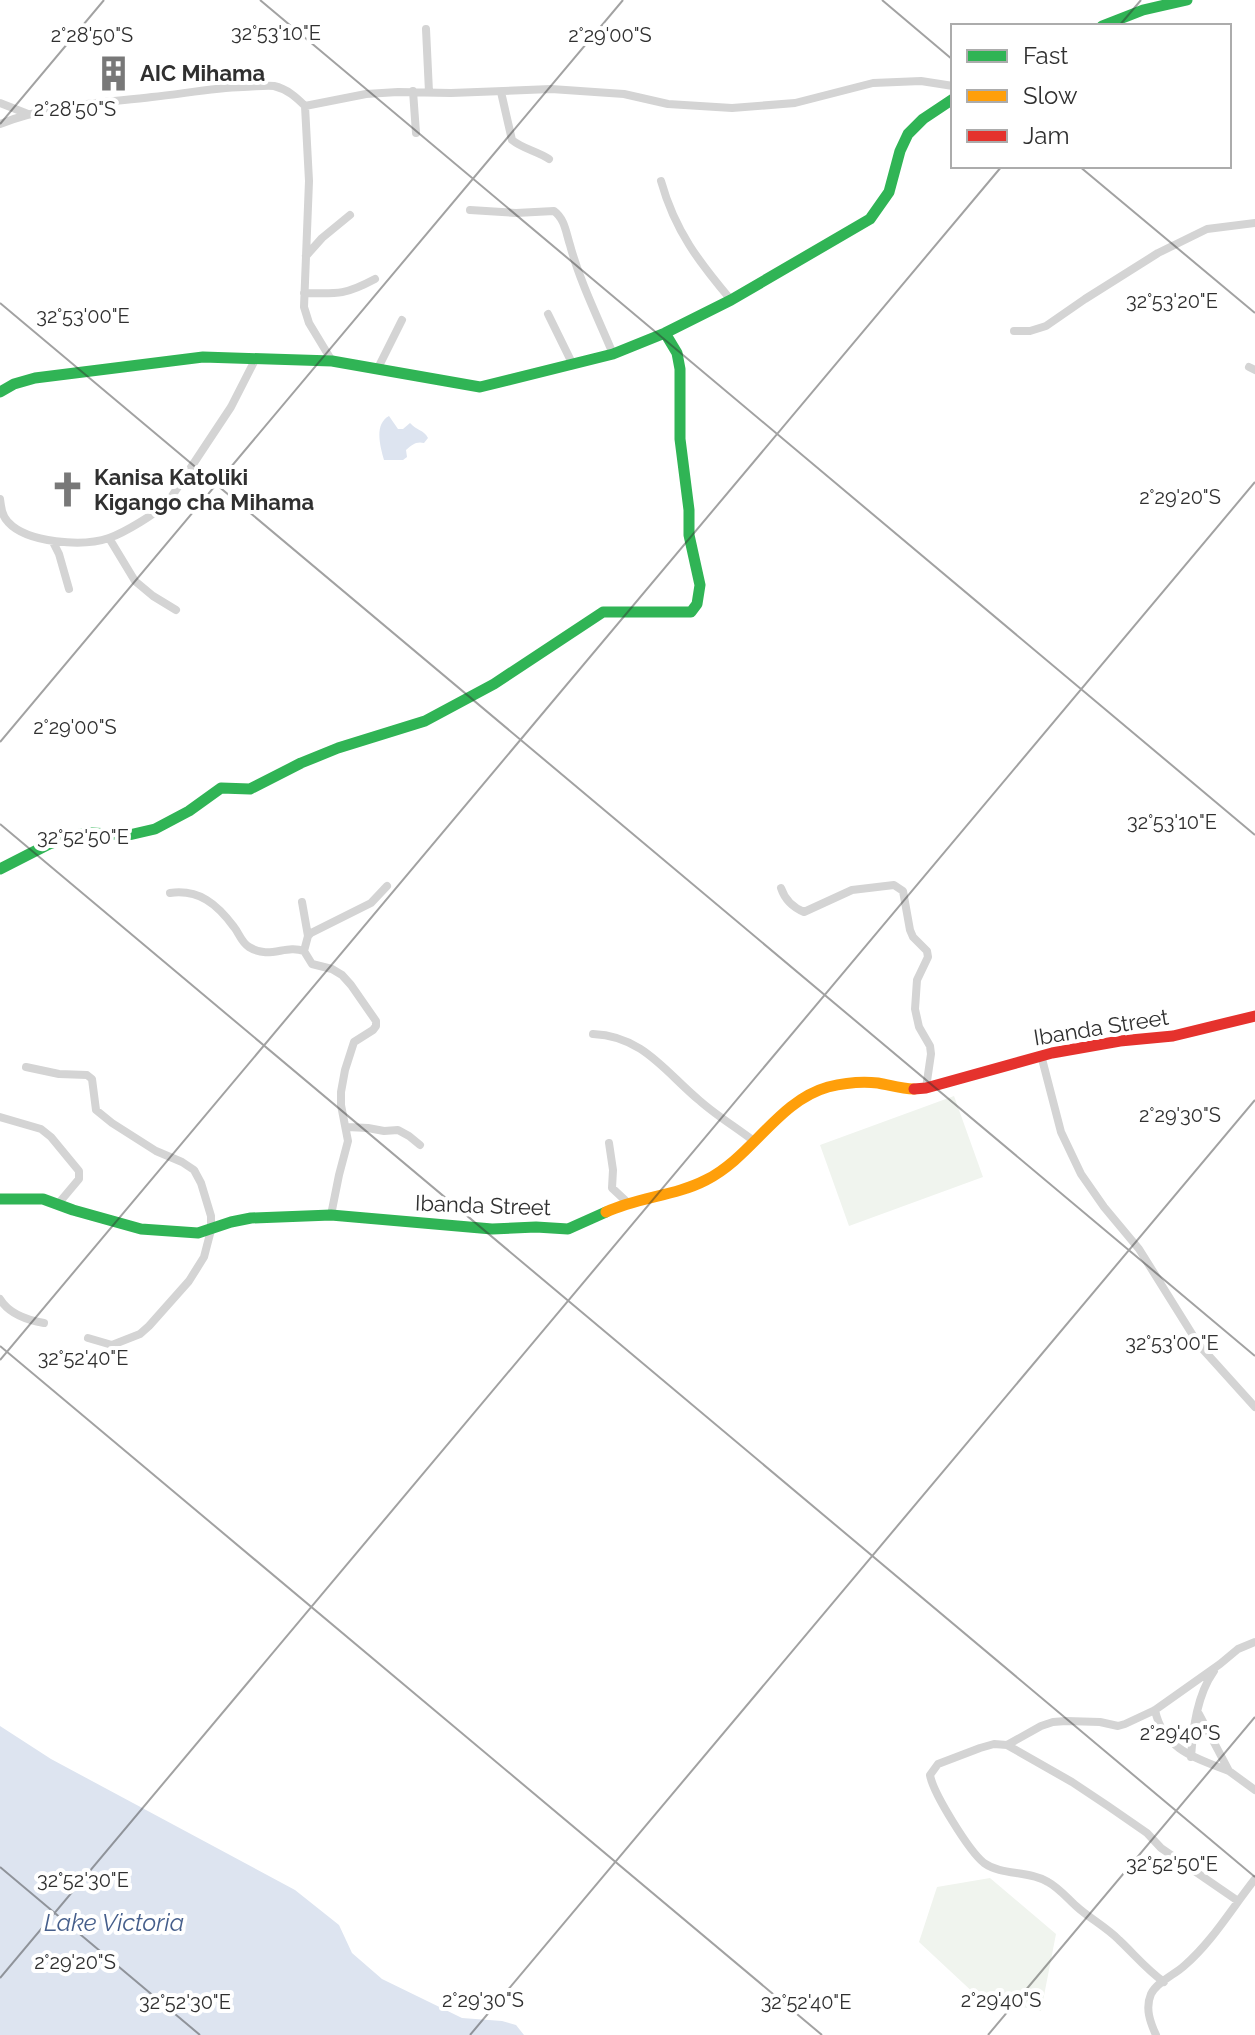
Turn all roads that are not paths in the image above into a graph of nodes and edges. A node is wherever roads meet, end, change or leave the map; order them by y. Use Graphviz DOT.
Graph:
graph roads {
  1 [pos="1187,0"];
  2 [pos="1106,24"];
  3 [pos="426,29"];
  4 [pos="951,86"];
  5 [pos="413,91"];
  6 [pos="429,92"];
  7 [pos="501,92"];
  8 [pos="951,100"];
  9 [pos="0,103"];
  10 [pos="305,106"];
  11 [pos="29,115"];
  12 [pos="0,124"];
  13 [pos="416,133"];
  14 [pos="549,159"];
  15 [pos="661,181"];
  16 [pos="470,210"];
  17 [pos="350,215"];
  18 [pos="1255,223"];
  19 [pos="305,256"];
  20 [pos="375,279"];
  21 [pos="304,293"];
  22 [pos="731,300"];
  23 [pos="548,314"];
  24 [pos="402,320"];
  25 [pos="1014,331"];
  26 [pos="665,333"];
  27 [pos="613,354"];
  28 [pos="256,358"];
  29 [pos="332,361"];
  30 [pos="573,365"];
  31 [pos="378,368"];
  32 [pos="0,392"];
  33 [pos="0,499"];
  34 [pos="4,524"];
  35 [pos="109,538"];
  36 [pos="53,542"];
  37 [pos="69,589"];
  38 [pos="176,610"];
  39 [pos="0,869"];
  40 [pos="387,886"];
  41 [pos="781,888"];
  42 [pos="170,893"];
  43 [pos="302,902"];
  44 [pos="308,936"];
  45 [pos="304,951"];
  46 [pos="1255,1016"];
  47 [pos="593,1034"];
  48 [pos="1041,1055"];
  49 [pos="26,1067"];
  50 [pos="926,1088"];
  51 [pos="0,1117"];
  52 [pos="347,1127"];
  53 [pos="361,1127"];
  54 [pos="755,1142"];
  55 [pos="609,1143"];
  56 [pos="420,1145"];
  57 [pos="346,1149"];
  58 [pos="0,1199"];
  59 [pos="627,1202"];
  60 [pos="58,1204"];
  61 [pos="331,1215"];
  62 [pos="211,1230"];
  63 [pos="0,1299"];
  64 [pos="44,1323"];
  65 [pos="88,1338"];
  66 [pos="1255,1407"];
  67 [pos="1255,1642"];
  68 [pos="1220,1664"];
  69 [pos="1155,1710"];
  70 [pos="1198,1713"];
  71 [pos="1007,1745"];
  72 [pos="1191,1757"];
  73 [pos="1229,1771"];
  74 [pos="1255,1790"];
  75 [pos="1255,1879"];
  76 [pos="1238,1901"];
  77 [pos="1164,1982"];
  78 [pos="1156,2035"];
  1 -- 2 [label="street"];
  3 -- 6 [label="street"];
  4 -- 7 [label="street"];
  5 -- 6 [label="street"];
  5 -- 10 [label="street"];
  5 -- 13 [label="street"];
  6 -- 7 [label="street"];
  7 -- 14 [label="street"];
  8 -- 22 [label="street"];
  9 -- 11 [label="street"];
  10 -- 11 [label="street"];
  10 -- 19 [label="street"];
  11 -- 12 [label="street"];
  15 -- 22 [label="street"];
  16 -- 27 [label="street"];
  17 -- 19 [label="street"];
  18 -- 25 [label="street"];
  19 -- 21 [label="street"];
  20 -- 21 [label="street"];
  21 -- 29 [label="street"];
  22 -- 26 [label="street"];
  23 -- 30 [label="street"];
  24 -- 31 [label="street"];
  26 -- 27 [label="street"];
  26 -- 39 [label="street"];
  27 -- 30 [label="street"];
  28 -- 29 [label="street"];
  28 -- 32 [label="street"];
  28 -- 35 [label="street"];
  29 -- 31 [label="street"];
  30 -- 31 [label="street"];
  33 -- 34 [label="street"];
  34 -- 36 [label="street"];
  35 -- 36 [label="street"];
  35 -- 38 [label="street"];
  36 -- 37 [label="street"];
  40 -- 44 [label="street"];
  41 -- 50 [label="street"];
  42 -- 45 [label="street"];
  43 -- 44 [label="street"];
  44 -- 45 [label="street"];
  45 -- 52 [label="street"];
  46 -- 48 [label="street, Ibanda Street"];
  47 -- 54 [label="street"];
  48 -- 50 [label="street, Ibanda Street"];
  48 -- 66 [label="street"];
  49 -- 62 [label="street"];
  50 -- 54 [label="street, Ibanda Street"];
  51 -- 60 [label="street"];
  52 -- 53 [label="street"];
  52 -- 57 [label="street"];
  53 -- 56 [label="street"];
  53 -- 57 [label="street"];
  54 -- 59 [label="street, Ibanda Street"];
  55 -- 59 [label="street"];
  57 -- 61 [label="street"];
  58 -- 60 [label="street, Ibanda Street"];
  59 -- 61 [label="street, Ibanda Street"];
  60 -- 62 [label="street, Ibanda Street"];
  61 -- 62 [label="street, Ibanda Street"];
  62 -- 65 [label="street"];
  63 -- 64 [label="street"];
  67 -- 68 [label="street"];
  68 -- 69 [label="street"];
  68 -- 70 [label="street"];
  69 -- 71 [label="street"];
  69 -- 72 [label="street"];
  70 -- 72 [label="street"];
  70 -- 73 [label="street"];
  71 -- 76 [label="street"];
  71 -- 77 [label="street"];
  72 -- 73 [label="street"];
  73 -- 74 [label="street"];
  75 -- 76 [label="street"];
  76 -- 77 [label="street"];
  77 -- 78 [label="street"];
}
